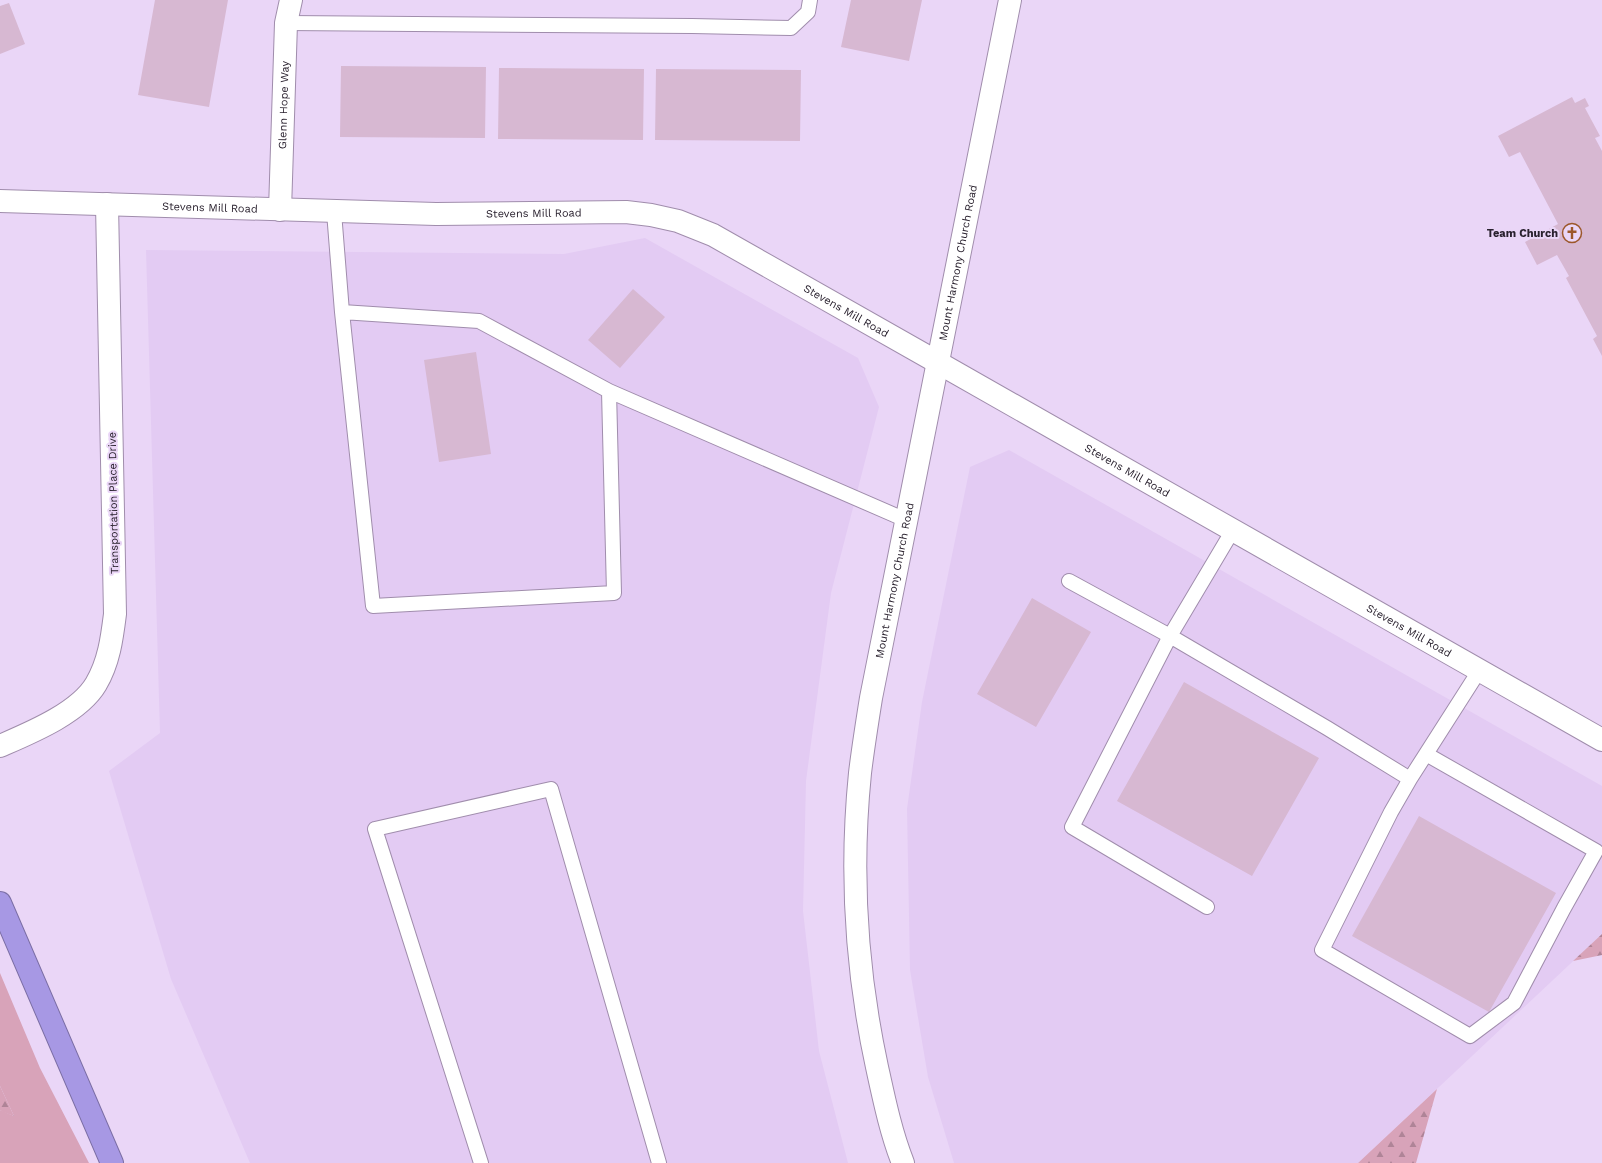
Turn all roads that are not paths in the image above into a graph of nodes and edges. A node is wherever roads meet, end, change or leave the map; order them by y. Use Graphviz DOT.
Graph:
graph roads {
  1 [pos="291,0"];
  2 [pos="810,0"];
  3 [pos="1010,0"];
  4 [pos="286,23"];
  5 [pos="0,201"];
  6 [pos="107,204"];
  7 [pos="280,210"];
  8 [pos="334,212"];
  9 [pos="342,312"];
  10 [pos="937,362"];
  11 [pos="609,391"];
  12 [pos="906,520"];
  13 [pos="1233,530"];
  14 [pos="1069,581"];
  15 [pos="1170,636"];
  16 [pos="1479,670"];
  17 [pos="1602,740"];
  18 [pos="7,742"];
  19 [pos="1426,754"];
  20 [pos="1410,779"];
  21 [pos="0,891"];
  22 [pos="0,903"];
  23 [pos="1207,906"];
  24 [pos="18,945"];
  25 [pos="112,1163"];
  26 [pos="481,1163"];
  27 [pos="659,1163"];
  28 [pos="903,1163"];
  1 -- 4 [label="street, Glenn Hope Way"];
  2 -- 4 [label="lane"];
  3 -- 10 [label="street, Mount Harmony Church Road"];
  4 -- 7 [label="street, Glenn Hope Way"];
  5 -- 6 [label="street, Stevens Mill Road"];
  6 -- 7 [label="street, Stevens Mill Road"];
  6 -- 18 [label="street, Transportation Place Drive"];
  7 -- 8 [label="street, Stevens Mill Road"];
  8 -- 9 [label="lane"];
  8 -- 10 [label="street, Stevens Mill Road"];
  9 -- 11 [label="lane"];
  9 -- 11 [label="lane"];
  10 -- 12 [label="street, Mount Harmony Church Road"];
  10 -- 13 [label="street, Stevens Mill Road"];
  11 -- 12 [label="lane"];
  12 -- 28 [label="street, Mount Harmony Church Road"];
  13 -- 15 [label="lane"];
  13 -- 16 [label="street, Stevens Mill Road"];
  14 -- 15 [label="lane"];
  15 -- 20 [label="lane"];
  15 -- 23 [label="lane"];
  16 -- 17 [label="street, Stevens Mill Road"];
  16 -- 19 [label="lane"];
  19 -- 20 [label="lane"];
  19 -- 20 [label="lane"];
  21 -- 24 [label="highway"];
  22 -- 24 [label="highway"];
  24 -- 25 [label="highway"];
  26 -- 27 [label="lane"];
}
